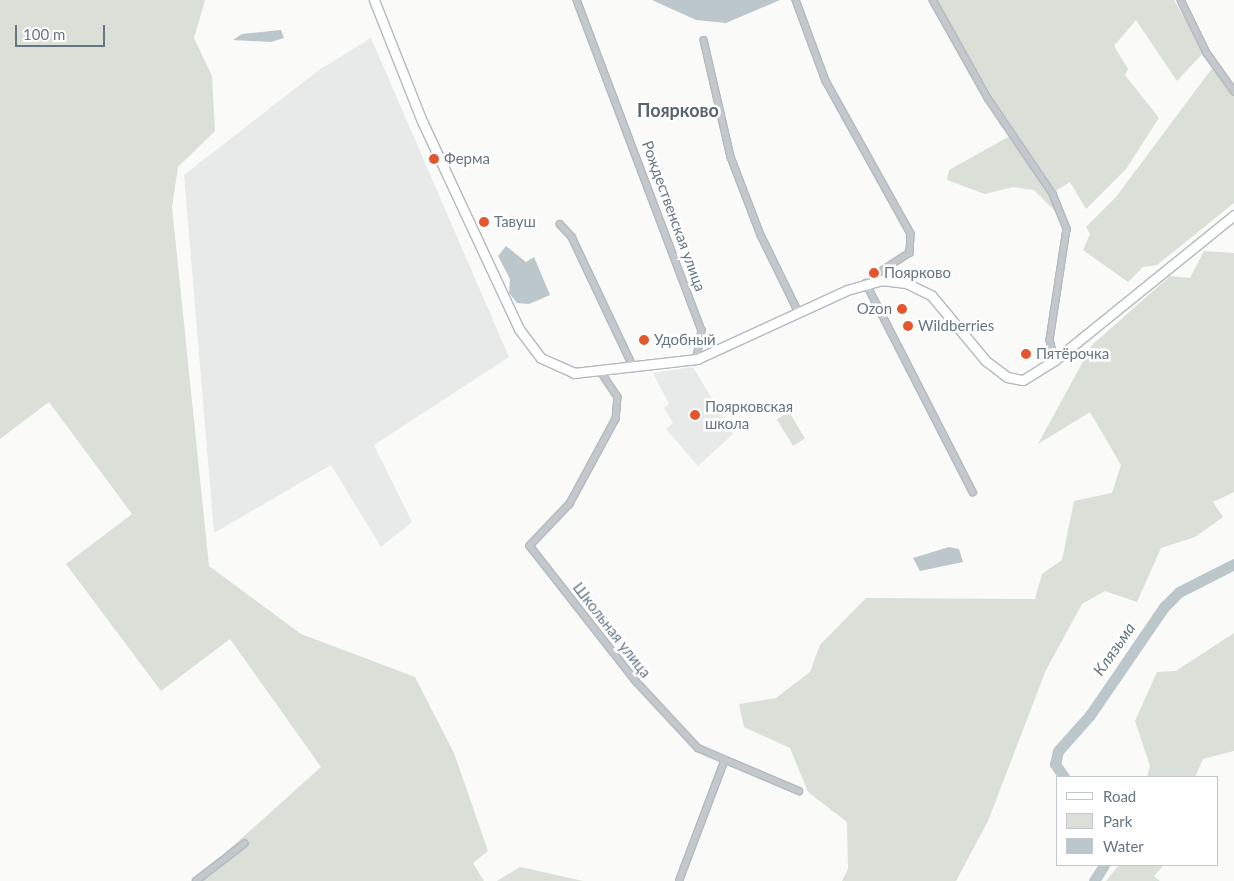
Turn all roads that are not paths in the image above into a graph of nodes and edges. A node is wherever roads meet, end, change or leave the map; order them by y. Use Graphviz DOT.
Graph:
graph roads {
  1 [pos="374,0"];
  2 [pos="577,0"];
  3 [pos="796,0"];
  4 [pos="933,0"];
  5 [pos="1181,0"];
  6 [pos="704,40"];
  7 [pos="1234,90"];
  8 [pos="1234,215"];
  9 [pos="560,224"];
  10 [pos="881,280"];
  11 [pos="866,284"];
  12 [pos="799,313"];
  13 [pos="697,359"];
  14 [pos="1055,360"];
  15 [pos="635,369"];
  16 [pos="600,372"];
  17 [pos="973,492"];
  18 [pos="724,762"];
  19 [pos="799,791"];
  20 [pos="244,844"];
  21 [pos="196,881"];
  22 [pos="679,881"];
  1 -- 16 [label="main road"];
  2 -- 13 [label="street, Рождественская улица"];
  3 -- 10 [label="street"];
  4 -- 14 [label="street"];
  5 -- 7 [label="street"];
  6 -- 12 [label="street"];
  8 -- 14 [label="main road"];
  9 -- 15 [label="street"];
  10 -- 11 [label="main road"];
  10 -- 14 [label="main road"];
  11 -- 12 [label="main road"];
  11 -- 17 [label="street"];
  12 -- 13 [label="main road"];
  13 -- 15 [label="main road"];
  15 -- 16 [label="main road"];
  16 -- 18 [label="street, Школьная улица"];
  18 -- 19 [label="street, Школьная улица"];
  18 -- 22 [label="street"];
  20 -- 21 [label="street"];
}
